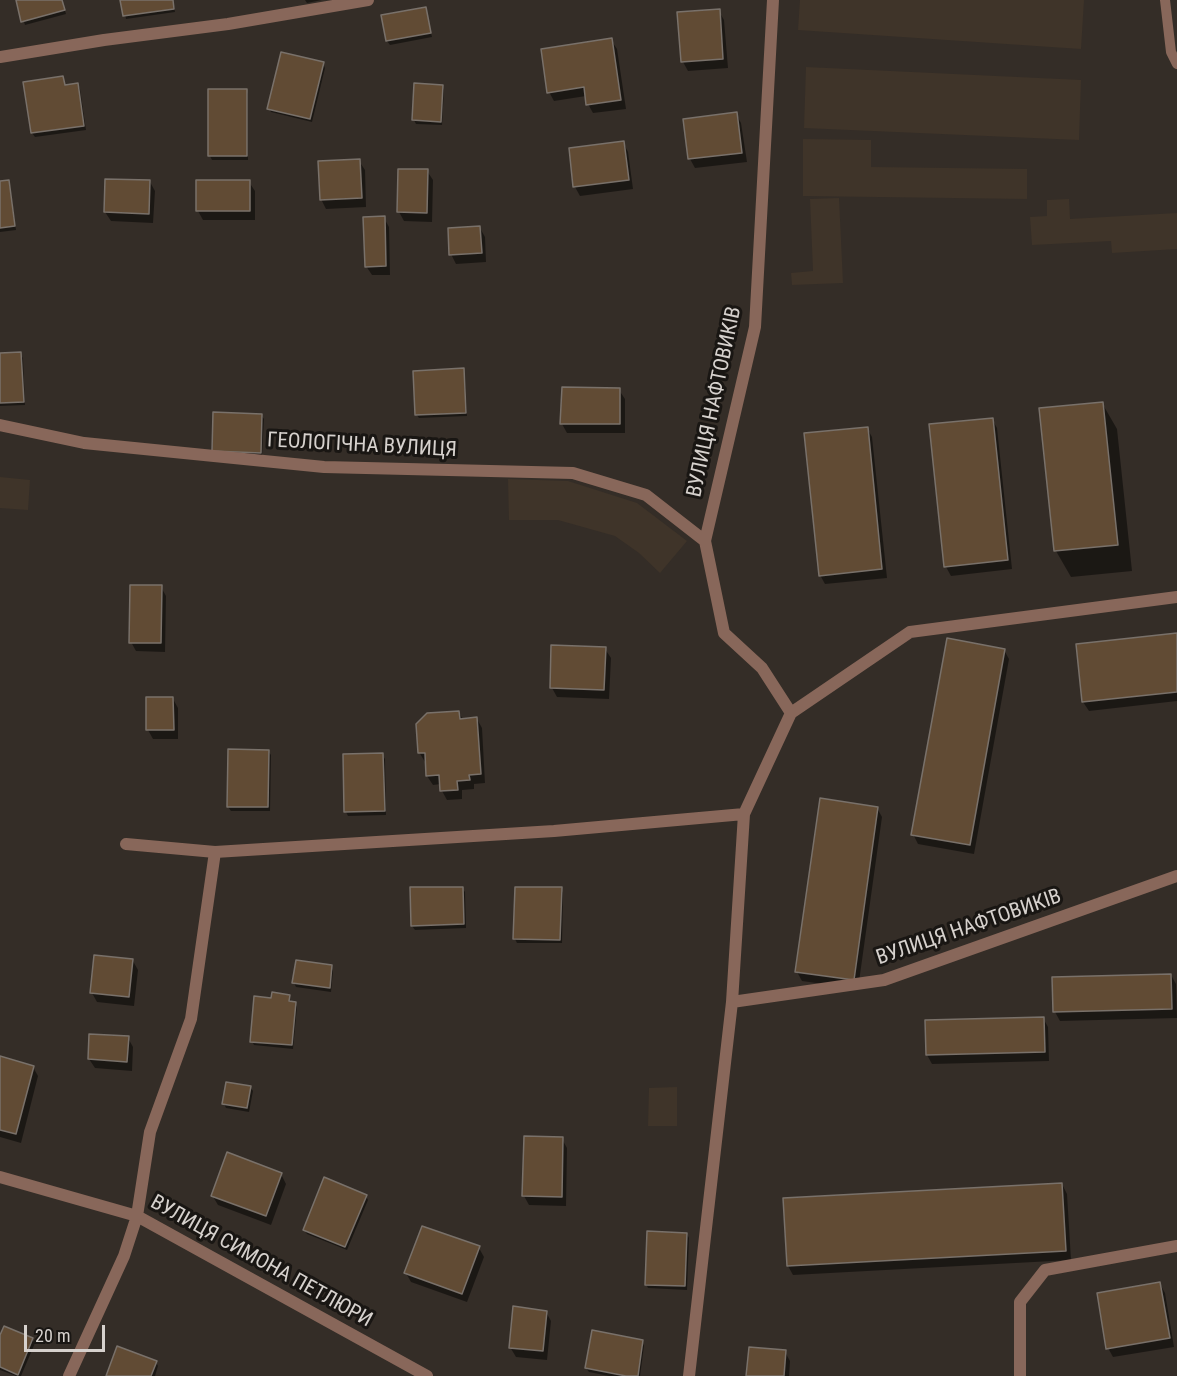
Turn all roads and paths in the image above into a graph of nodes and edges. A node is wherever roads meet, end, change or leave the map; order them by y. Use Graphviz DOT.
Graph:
graph roads {
  1 [pos="368,0"];
  2 [pos="773,0"];
  3 [pos="1166,0"];
  4 [pos="0,57"];
  5 [pos="1177,64"];
  6 [pos="0,425"];
  7 [pos="705,541"];
  8 [pos="1177,597"];
  9 [pos="791,713"];
  10 [pos="744,814"];
  11 [pos="126,844"];
  12 [pos="215,852"];
  13 [pos="1177,876"];
  14 [pos="732,1002"];
  15 [pos="0,1177"];
  16 [pos="137,1216"];
  17 [pos="1177,1246"];
  18 [pos="69,1376"];
  19 [pos="427,1376"];
  20 [pos="689,1376"];
  21 [pos="1020,1376"];
  1 -- 4 [label="street"];
  2 -- 7 [label="street, ВУЛИЦЯ НАФТОВИКІВ"];
  3 -- 5 [label="lane"];
  6 -- 7 [label="street, ГЕОЛОГІЧНА ВУЛИЦЯ"];
  7 -- 9 [label="street, ВУЛИЦЯ НАФТОВИКІВ"];
  8 -- 9 [label="street"];
  9 -- 10 [label="street"];
  10 -- 12 [label="street"];
  10 -- 14 [label="street"];
  11 -- 12 [label="street"];
  12 -- 16 [label="street"];
  13 -- 14 [label="street, ВУЛИЦЯ НАФТОВИКІВ"];
  14 -- 20 [label="street"];
  15 -- 16 [label="street, ВУЛИЦЯ СИМОНА ПЕТЛЮРИ"];
  16 -- 18 [label="street"];
  16 -- 19 [label="street, ВУЛИЦЯ СИМОНА ПЕТЛЮРИ"];
  17 -- 21 [label="street"];
}
